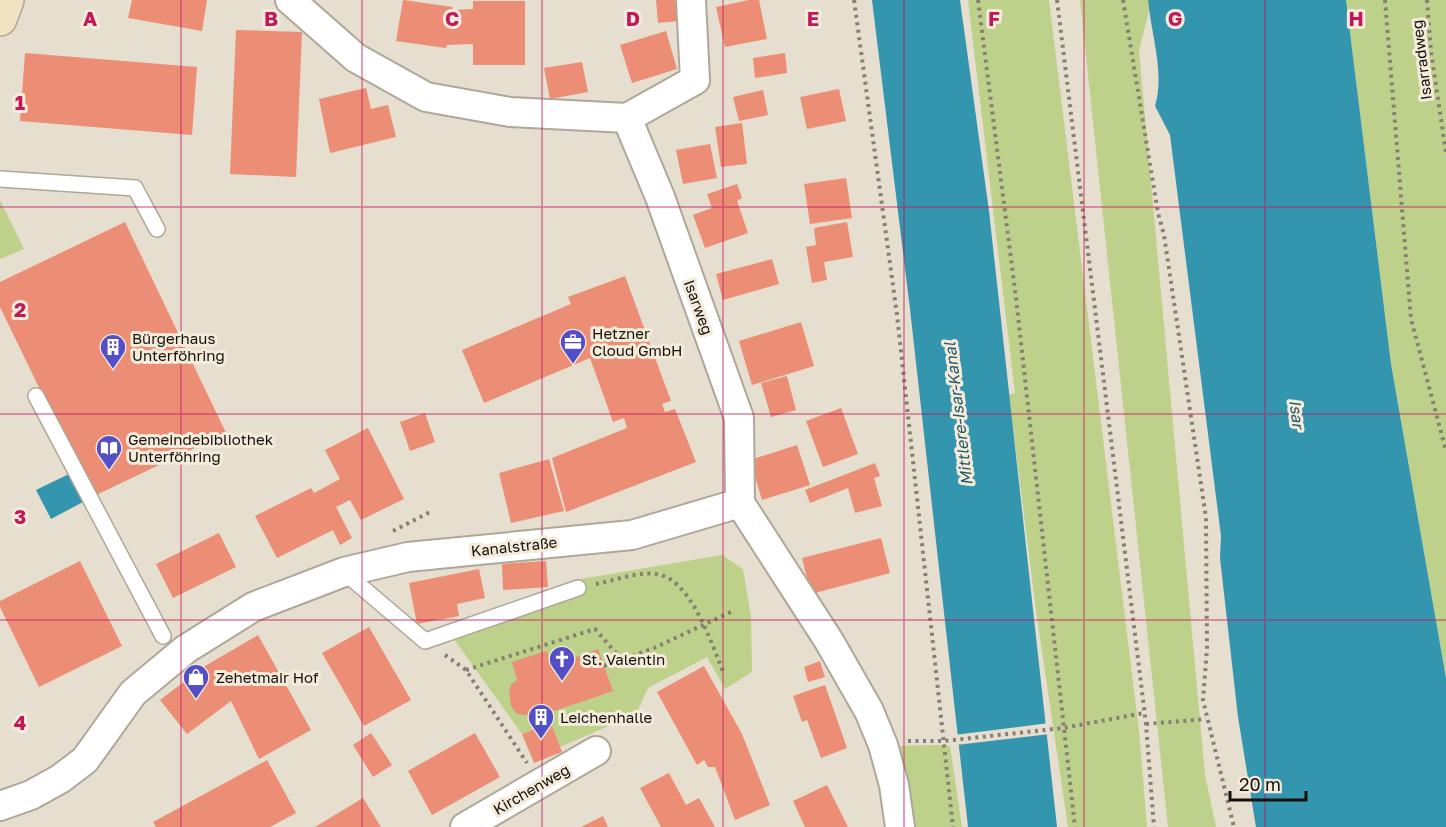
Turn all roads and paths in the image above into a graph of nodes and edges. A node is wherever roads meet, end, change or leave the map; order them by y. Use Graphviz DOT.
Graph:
graph roads {
  1 [pos="290,0"];
  2 [pos="691,0"];
  3 [pos="854,0"];
  4 [pos="978,0"];
  5 [pos="1057,0"];
  6 [pos="1123,0"];
  7 [pos="1385,0"];
  8 [pos="1427,0"];
  9 [pos="627,117"];
  10 [pos="1446,153"];
  11 [pos="0,179"];
  12 [pos="157,229"];
  13 [pos="36,396"];
  14 [pos="1446,451"];
  15 [pos="740,502"];
  16 [pos="344,572"];
  17 [pos="578,588"];
  18 [pos="733,611"];
  19 [pos="703,625"];
  20 [pos="163,636"];
  21 [pos="424,641"];
  22 [pos="622,660"];
  23 [pos="604,666"];
  24 [pos="466,670"];
  25 [pos="724,674"];
  26 [pos="1144,713"];
  27 [pos="1206,718"];
  28 [pos="1146,724"];
  29 [pos="1063,728"];
  30 [pos="944,741"];
  31 [pos="884,745"];
  32 [pos="596,751"];
  33 [pos="540,783"];
  34 [pos="0,806"];
  35 [pos="465,827"];
  36 [pos="900,827"];
  37 [pos="953,827"];
  38 [pos="1075,827"];
  39 [pos="1155,827"];
  40 [pos="1234,827"];
  1 -- 9 [label="street"];
  2 -- 9 [label="street"];
  3 -- 30 [label="path"];
  4 -- 29 [label="path"];
  5 -- 26 [label="path"];
  6 -- 27 [label="path"];
  7 -- 14 [label="path"];
  8 -- 10 [label="path, Isarradweg"];
  9 -- 15 [label="street, Isarweg"];
  11 -- 12 [label="lane"];
  13 -- 20 [label="lane"];
  15 -- 16 [label="street, Kanalstraße"];
  15 -- 31 [label="street"];
  16 -- 21 [label="lane"];
  16 -- 34 [label="street, Kanalstraße"];
  17 -- 19 [label="path"];
  17 -- 21 [label="lane"];
  18 -- 19 [label="path"];
  19 -- 22 [label="path"];
  19 -- 25 [label="path"];
  21 -- 24 [label="path"];
  22 -- 23 [label="path"];
  22 -- 24 [label="path"];
  24 -- 33 [label="path"];
  26 -- 28 [label="path"];
  26 -- 29 [label="path"];
  27 -- 28 [label="path"];
  27 -- 40 [label="path"];
  28 -- 39 [label="path"];
  29 -- 30 [label="path"];
  29 -- 38 [label="path"];
  30 -- 31 [label="path"];
  30 -- 37 [label="path"];
  31 -- 36 [label="street"];
  32 -- 33 [label="street, Kirchenweg"];
  33 -- 35 [label="street, Kirchenweg"];
}
